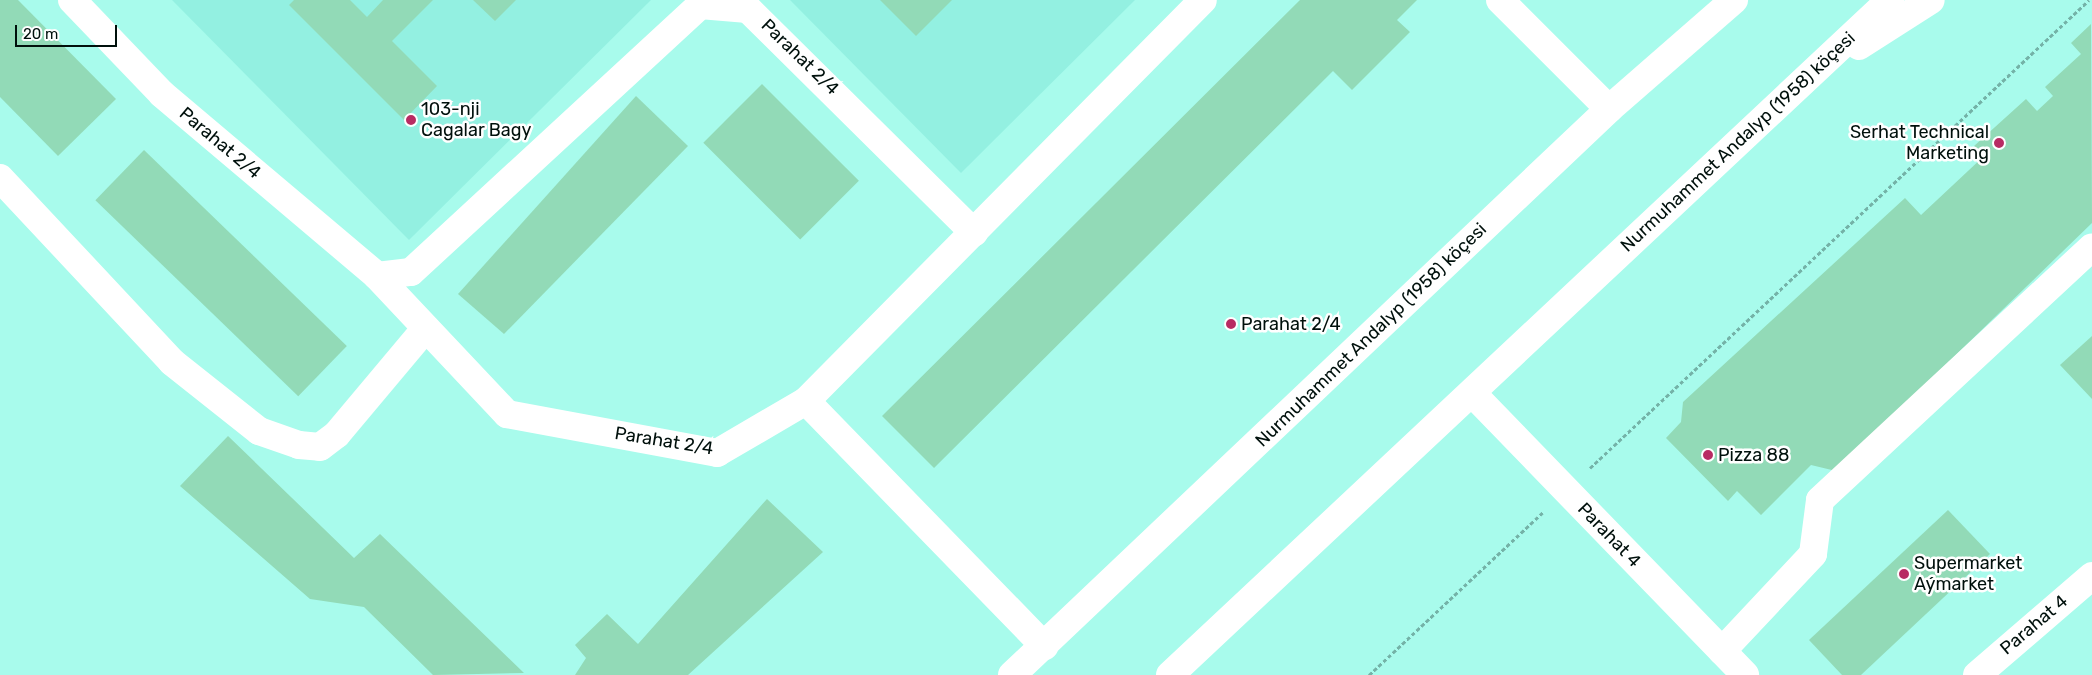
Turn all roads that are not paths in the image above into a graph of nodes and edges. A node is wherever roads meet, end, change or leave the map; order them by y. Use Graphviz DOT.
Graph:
graph roads {
  1 [pos="72,0"];
  2 [pos="1203,0"];
  3 [pos="1500,0"];
  4 [pos="1734,0"];
  5 [pos="1890,0"];
  6 [pos="1931,0"];
  7 [pos="1805,80"];
  8 [pos="1609,109"];
  9 [pos="0,178"];
  10 [pos="974,233"];
  11 [pos="2092,247"];
  12 [pos="377,276"];
  13 [pos="426,328"];
  14 [pos="1473,394"];
  15 [pos="806,401"];
  16 [pos="2092,576"];
  17 [pos="1044,646"];
  18 [pos="1722,651"];
  19 [pos="1991,671"];
  20 [pos="1012,675"];
  21 [pos="1170,675"];
  22 [pos="1745,675"];
  1 -- 12 [label="main road, Parahat 2/4"];
  2 -- 10 [label="main road, Parahat 2/4"];
  3 -- 8 [label="main road"];
  4 -- 8 [label="main road, Nurmuhammet Andalyp (1958) köçesi"];
  5 -- 7 [label="main road, Nurmuhammet Andalyp (1958) köçesi"];
  6 -- 7 [label="main road"];
  7 -- 14 [label="main road, Nurmuhammet Andalyp (1958) köçesi"];
  8 -- 17 [label="main road, Nurmuhammet Andalyp (1958) köçesi"];
  9 -- 13 [label="main road"];
  10 -- 12 [label="main road, Parahat 2/4"];
  10 -- 15 [label="main road, Parahat 2/4"];
  11 -- 18 [label="main road"];
  12 -- 13 [label="main road, Parahat 2/4"];
  13 -- 15 [label="main road, Parahat 2/4"];
  14 -- 18 [label="main road, Parahat 4"];
  14 -- 21 [label="main road, Nurmuhammet Andalyp (1958) köçesi"];
  15 -- 17 [label="main road"];
  16 -- 19 [label="main road, Parahat 4"];
  17 -- 20 [label="main road, Nurmuhammet Andalyp (1958) köçesi"];
  18 -- 22 [label="main road, Parahat 4"];
}
